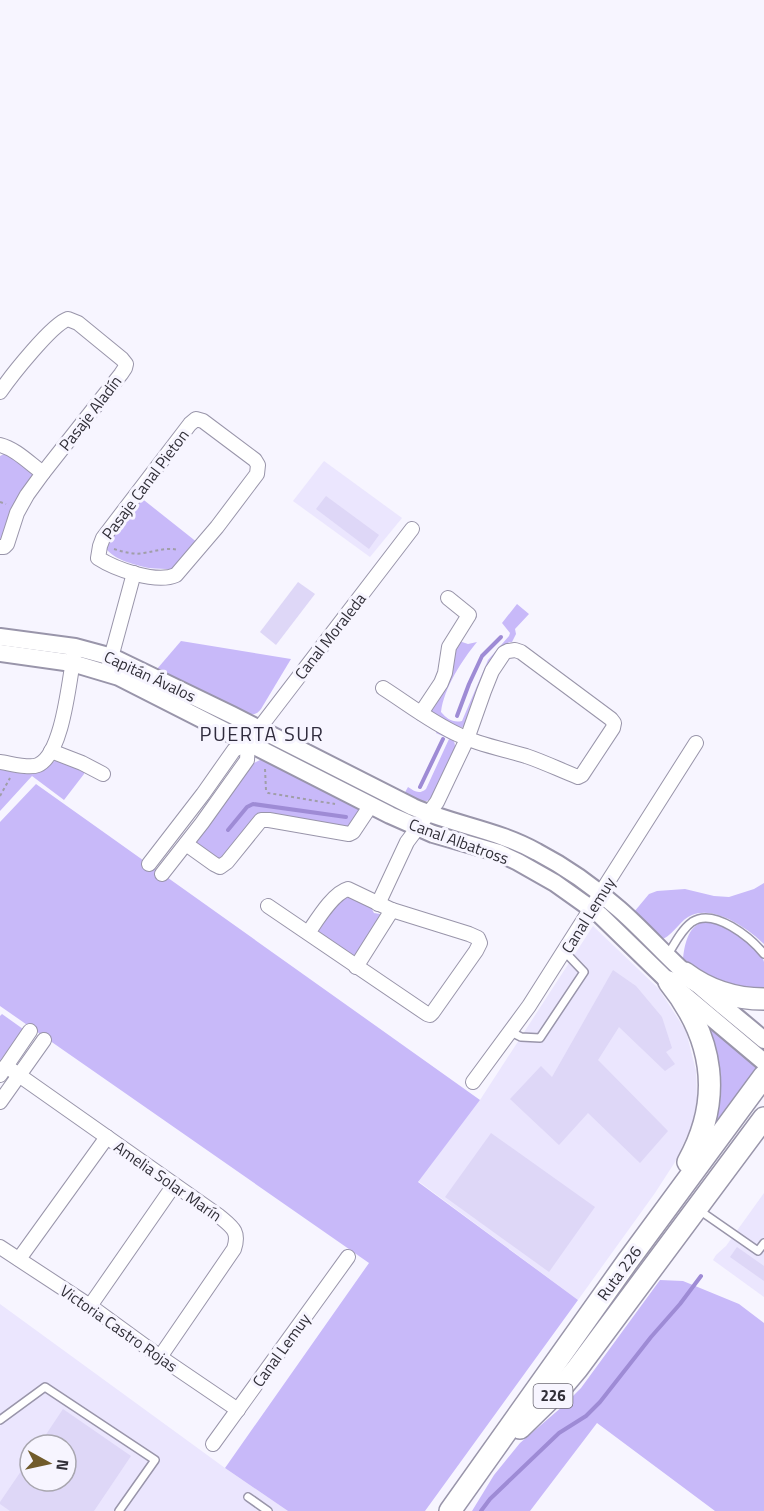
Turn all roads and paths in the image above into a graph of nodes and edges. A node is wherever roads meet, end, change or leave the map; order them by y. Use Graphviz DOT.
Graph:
graph roads {
  1 [pos="0,392"];
  2 [pos="0,445"];
  3 [pos="43,473"];
  4 [pos="412,530"];
  5 [pos="100,546"];
  6 [pos="0,547"];
  7 [pos="191,558"];
  8 [pos="134,573"];
  9 [pos="448,598"];
  10 [pos="0,637"];
  11 [pos="0,653"];
  12 [pos="74,655"];
  13 [pos="109,665"];
  14 [pos="383,688"];
  15 [pos="421,713"];
  16 [pos="259,729"];
  17 [pos="467,739"];
  18 [pos="248,743"];
  19 [pos="696,743"];
  20 [pos="51,751"];
  21 [pos="0,762"];
  22 [pos="17,765"];
  23 [pos="265,769"];
  24 [pos="104,774"];
  25 [pos="0,796"];
  26 [pos="335,804"];
  27 [pos="371,805"];
  28 [pos="429,814"];
  29 [pos="418,828"];
  30 [pos="186,844"];
  31 [pos="149,864"];
  32 [pos="162,874"];
  33 [pos="601,894"];
  34 [pos="378,904"];
  35 [pos="268,906"];
  36 [pos="592,909"];
  37 [pos="392,910"];
  38 [pos="308,933"];
  39 [pos="564,951"];
  40 [pos="764,954"];
  41 [pos="667,956"];
  42 [pos="356,967"];
  43 [pos="677,978"];
  44 [pos="764,999"];
  45 [pos="30,1031"];
  46 [pos="511,1032"];
  47 [pos="44,1040"];
  48 [pos="764,1040"];
  49 [pos="763,1066"];
  50 [pos="3,1070"];
  51 [pos="20,1076"];
  52 [pos="473,1083"];
  53 [pos="0,1102"];
  54 [pos="764,1118"];
  55 [pos="107,1137"];
  56 [pos="174,1185"];
  57 [pos="697,1209"];
  58 [pos="662,1215"];
  59 [pos="764,1243"];
  60 [pos="0,1247"];
  61 [pos="348,1257"];
  62 [pos="19,1259"];
  63 [pos="90,1306"];
  64 [pos="160,1357"];
  65 [pos="238,1410"];
  66 [pos="0,1420"];
  67 [pos="213,1444"];
  68 [pos="478,1472"];
  69 [pos="248,1497"];
  70 [pos="119,1511"];
  71 [pos="268,1511"];
  72 [pos="450,1511"];
  1 -- 3 [label="street, Pasaje Aladín"];
  2 -- 3 [label="street"];
  3 -- 6 [label="street, Pasaje Aladín"];
  4 -- 16 [label="street, Canal Moraleda"];
  5 -- 7 [label="path"];
  5 -- 7 [label="street, Pasaje Canal Pieton"];
  5 -- 8 [label="street, Pasaje Canal Pieton"];
  7 -- 8 [label="street, Pasaje Canal Pieton"];
  8 -- 13 [label="street"];
  9 -- 15 [label="street"];
  10 -- 12 [label="street, Capitán Ávalos"];
  11 -- 12 [label="street, Capitán Ávalos"];
  12 -- 13 [label="street, Capitán Ávalos"];
  12 -- 20 [label="street"];
  13 -- 16 [label="street, Capitán Ávalos"];
  13 -- 18 [label="street, Capitán Ávalos"];
  14 -- 15 [label="street"];
  15 -- 17 [label="street"];
  16 -- 18 [label="street, Canal Moraleda"];
  16 -- 28 [label="street, Canal Albatross"];
  17 -- 17 [label="street"];
  17 -- 28 [label="street"];
  18 -- 27 [label="street, Canal Albatross"];
  18 -- 30 [label="street, Canal Moraleda"];
  18 -- 31 [label="street, Canal Moraleda"];
  19 -- 33 [label="street, Canal Lemuy"];
  20 -- 22 [label="street"];
  20 -- 24 [label="street"];
  21 -- 22 [label="street"];
  22 -- 25 [label="path"];
  23 -- 26 [label="path"];
  27 -- 29 [label="street, Canal Albatross"];
  27 -- 30 [label="street"];
  28 -- 29 [label="street"];
  28 -- 33 [label="street, Canal Albatross"];
  29 -- 34 [label="street"];
  29 -- 36 [label="street, Canal Albatross"];
  30 -- 32 [label="street, Canal Moraleda"];
  33 -- 36 [label="street, Canal Lemuy"];
  33 -- 41 [label="street, Canal Albatross"];
  34 -- 37 [label="street"];
  34 -- 38 [label="street"];
  35 -- 38 [label="street"];
  36 -- 39 [label="street, Canal Lemuy"];
  36 -- 43 [label="street, Canal Albatross"];
  37 -- 42 [label="street"];
  37 -- 42 [label="street"];
  38 -- 42 [label="street"];
  39 -- 46 [label="street, Canal Lemuy"];
  39 -- 46 [label="lane"];
  40 -- 41 [label="lane"];
  41 -- 43 [label="street, Canal Albatross"];
  43 -- 44 [label="main road"];
  43 -- 48 [label="street, Canal Albatross"];
  43 -- 49 [label="street, Canal Albatross"];
  43 -- 58 [label="main road"];
  45 -- 50 [label="street"];
  46 -- 52 [label="street, Canal Lemuy"];
  47 -- 51 [label="street"];
  49 -- 58 [label="main road, Ruta 226 / 226"];
  50 -- 51 [label="street, Amelia Solar Marín"];
  51 -- 53 [label="street"];
  51 -- 55 [label="street, Amelia Solar Marín"];
  54 -- 57 [label="main road, Ruta 226 / 226"];
  55 -- 56 [label="street, Amelia Solar Marín"];
  55 -- 62 [label="street"];
  56 -- 63 [label="street"];
  56 -- 64 [label="street, Amelia Solar Marín"];
  57 -- 59 [label="lane"];
  57 -- 68 [label="main road, Ruta 226 / 226"];
  58 -- 68 [label="main road, Ruta 226 / 226"];
  60 -- 62 [label="street, Victoria Castro Rojas"];
  61 -- 65 [label="street, Canal Lemuy"];
  62 -- 63 [label="street, Victoria Castro Rojas"];
  63 -- 64 [label="street, Victoria Castro Rojas"];
  64 -- 65 [label="street, Victoria Castro Rojas"];
  65 -- 67 [label="street, Canal Lemuy"];
  66 -- 70 [label="lane"];
  68 -- 72 [label="main road, Ruta 226 / 226"];
  69 -- 71 [label="lane"];
}
